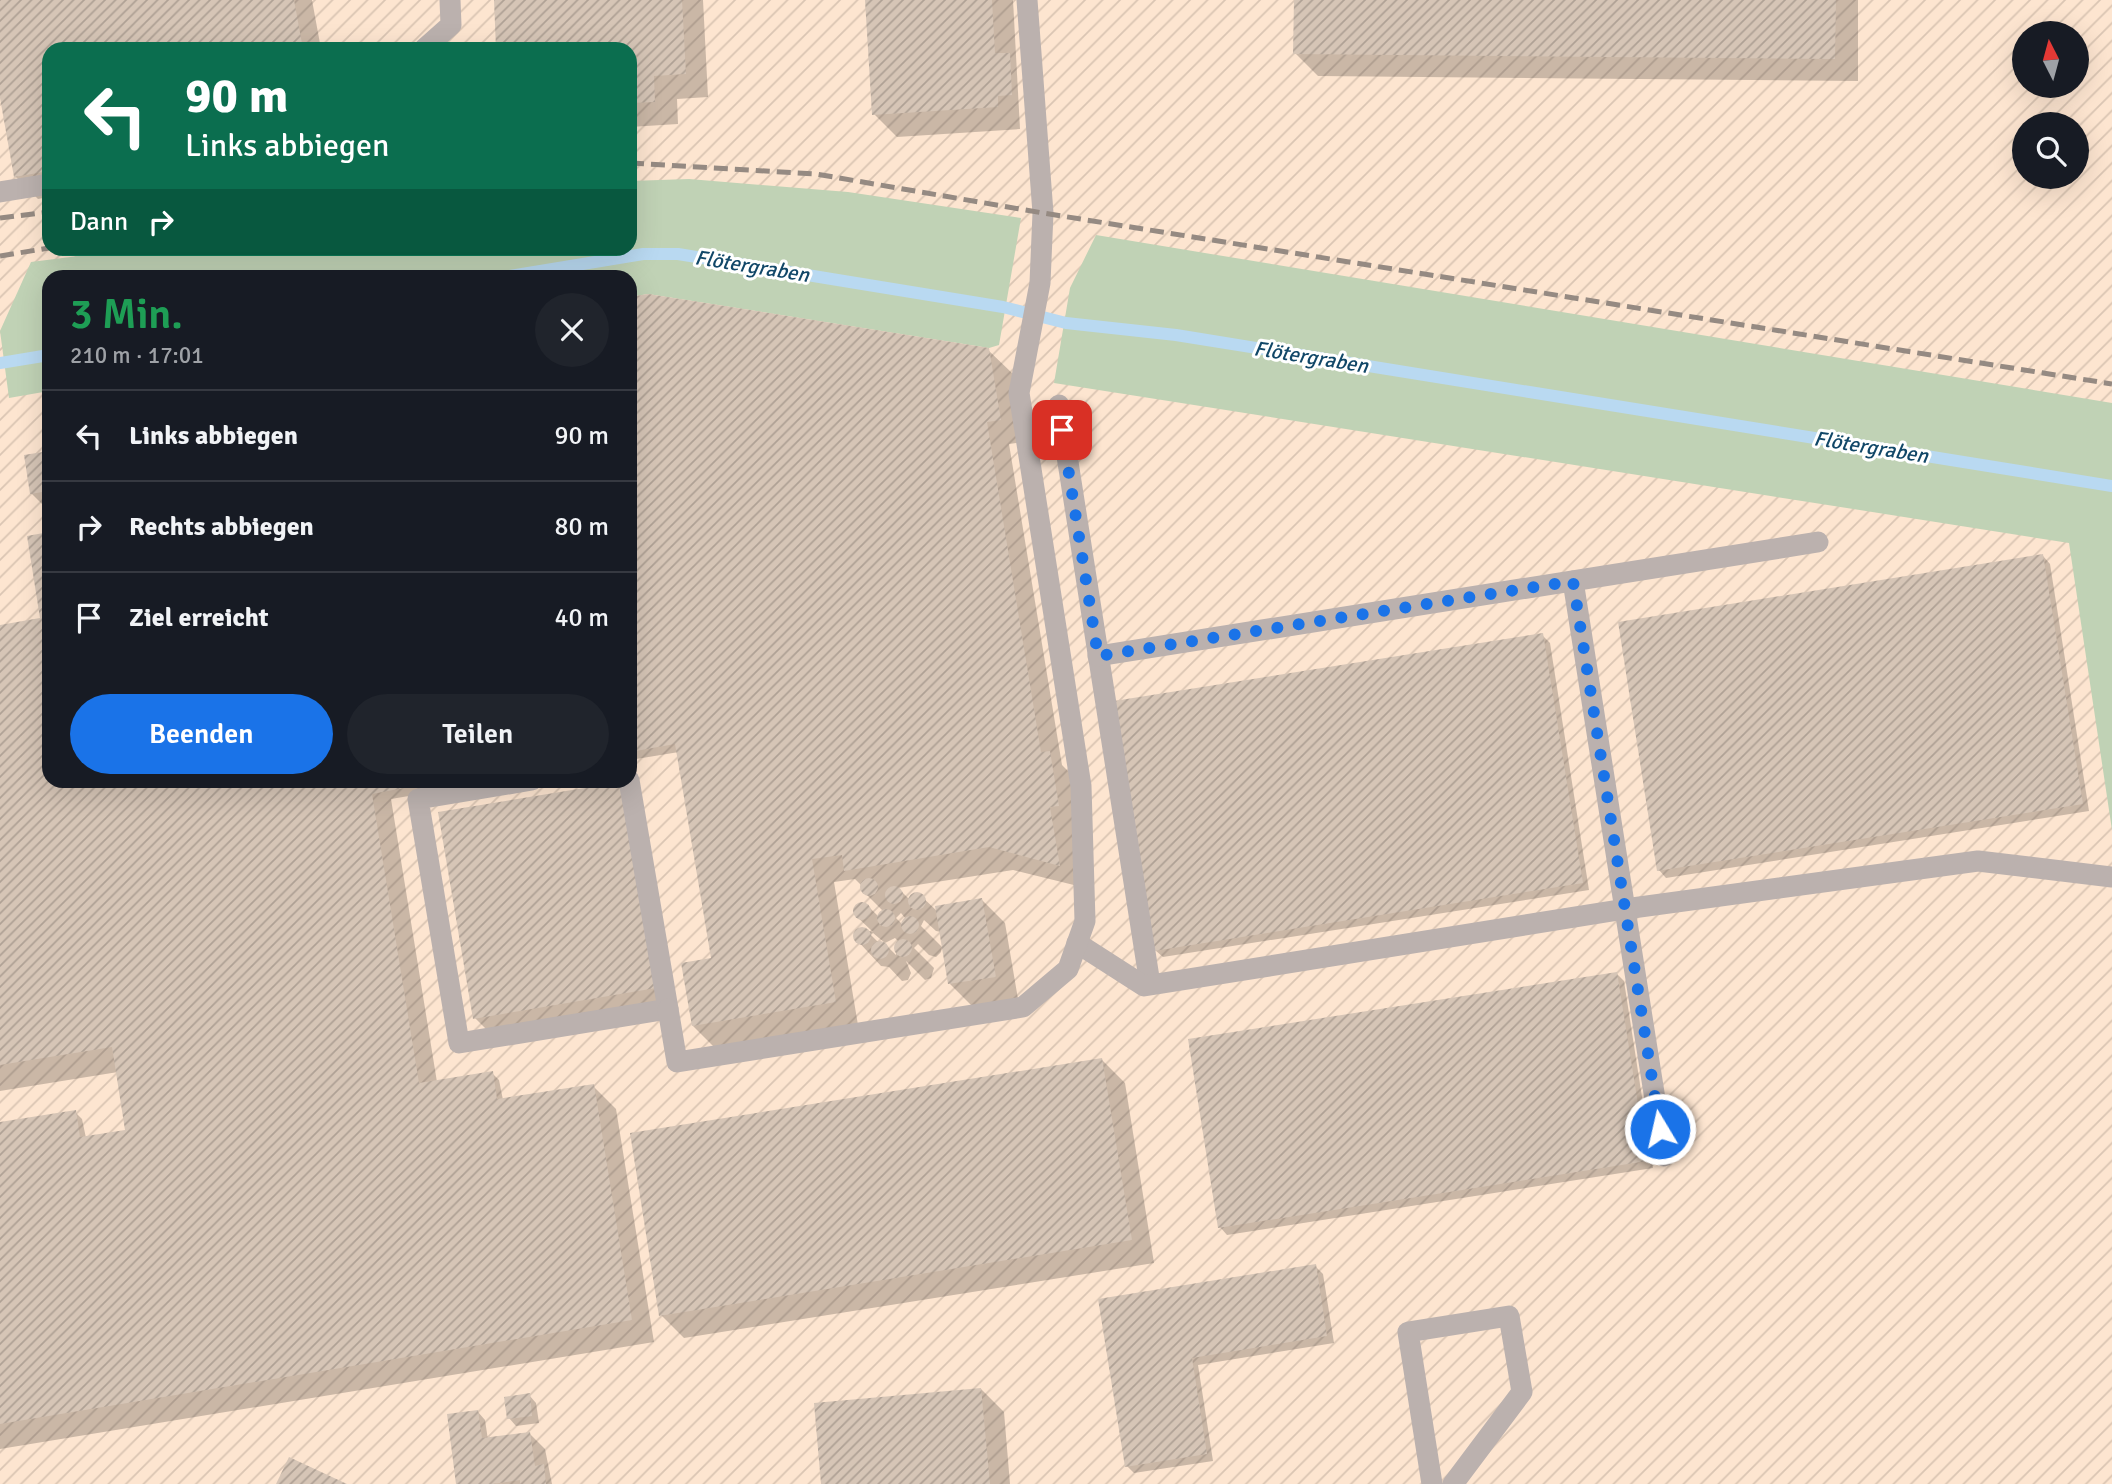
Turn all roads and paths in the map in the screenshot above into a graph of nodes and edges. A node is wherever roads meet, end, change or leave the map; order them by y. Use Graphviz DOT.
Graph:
graph roads {
  1 [pos="450,0"];
  2 [pos="1027,0"];
  3 [pos="432,42"];
  4 [pos="42,185"];
  5 [pos="0,192"];
  6 [pos="1059,405"];
  7 [pos="1818,542"];
  8 [pos="1573,581"];
  9 [pos="1098,656"];
  10 [pos="483,788"];
  11 [pos="630,788"];
  12 [pos="2112,877"];
  13 [pos="1625,909"];
  14 [pos="1077,943"];
  15 [pos="1150,984"];
  16 [pos="668,1009"];
  17 [pos="1664,1156"];
  18 [pos="1432,1484"];
  19 [pos="1453,1484"];
  1 -- 3 [label="street"];
  2 -- 14 [label="street"];
  4 -- 5 [label="street"];
  6 -- 9 [label="street"];
  7 -- 8 [label="street"];
  8 -- 9 [label="street"];
  8 -- 13 [label="street"];
  9 -- 15 [label="street"];
  10 -- 16 [label="street"];
  11 -- 16 [label="street"];
  12 -- 13 [label="street"];
  13 -- 15 [label="street"];
  13 -- 17 [label="street"];
  14 -- 15 [label="street"];
  14 -- 16 [label="street"];
  18 -- 19 [label="street"];
}
